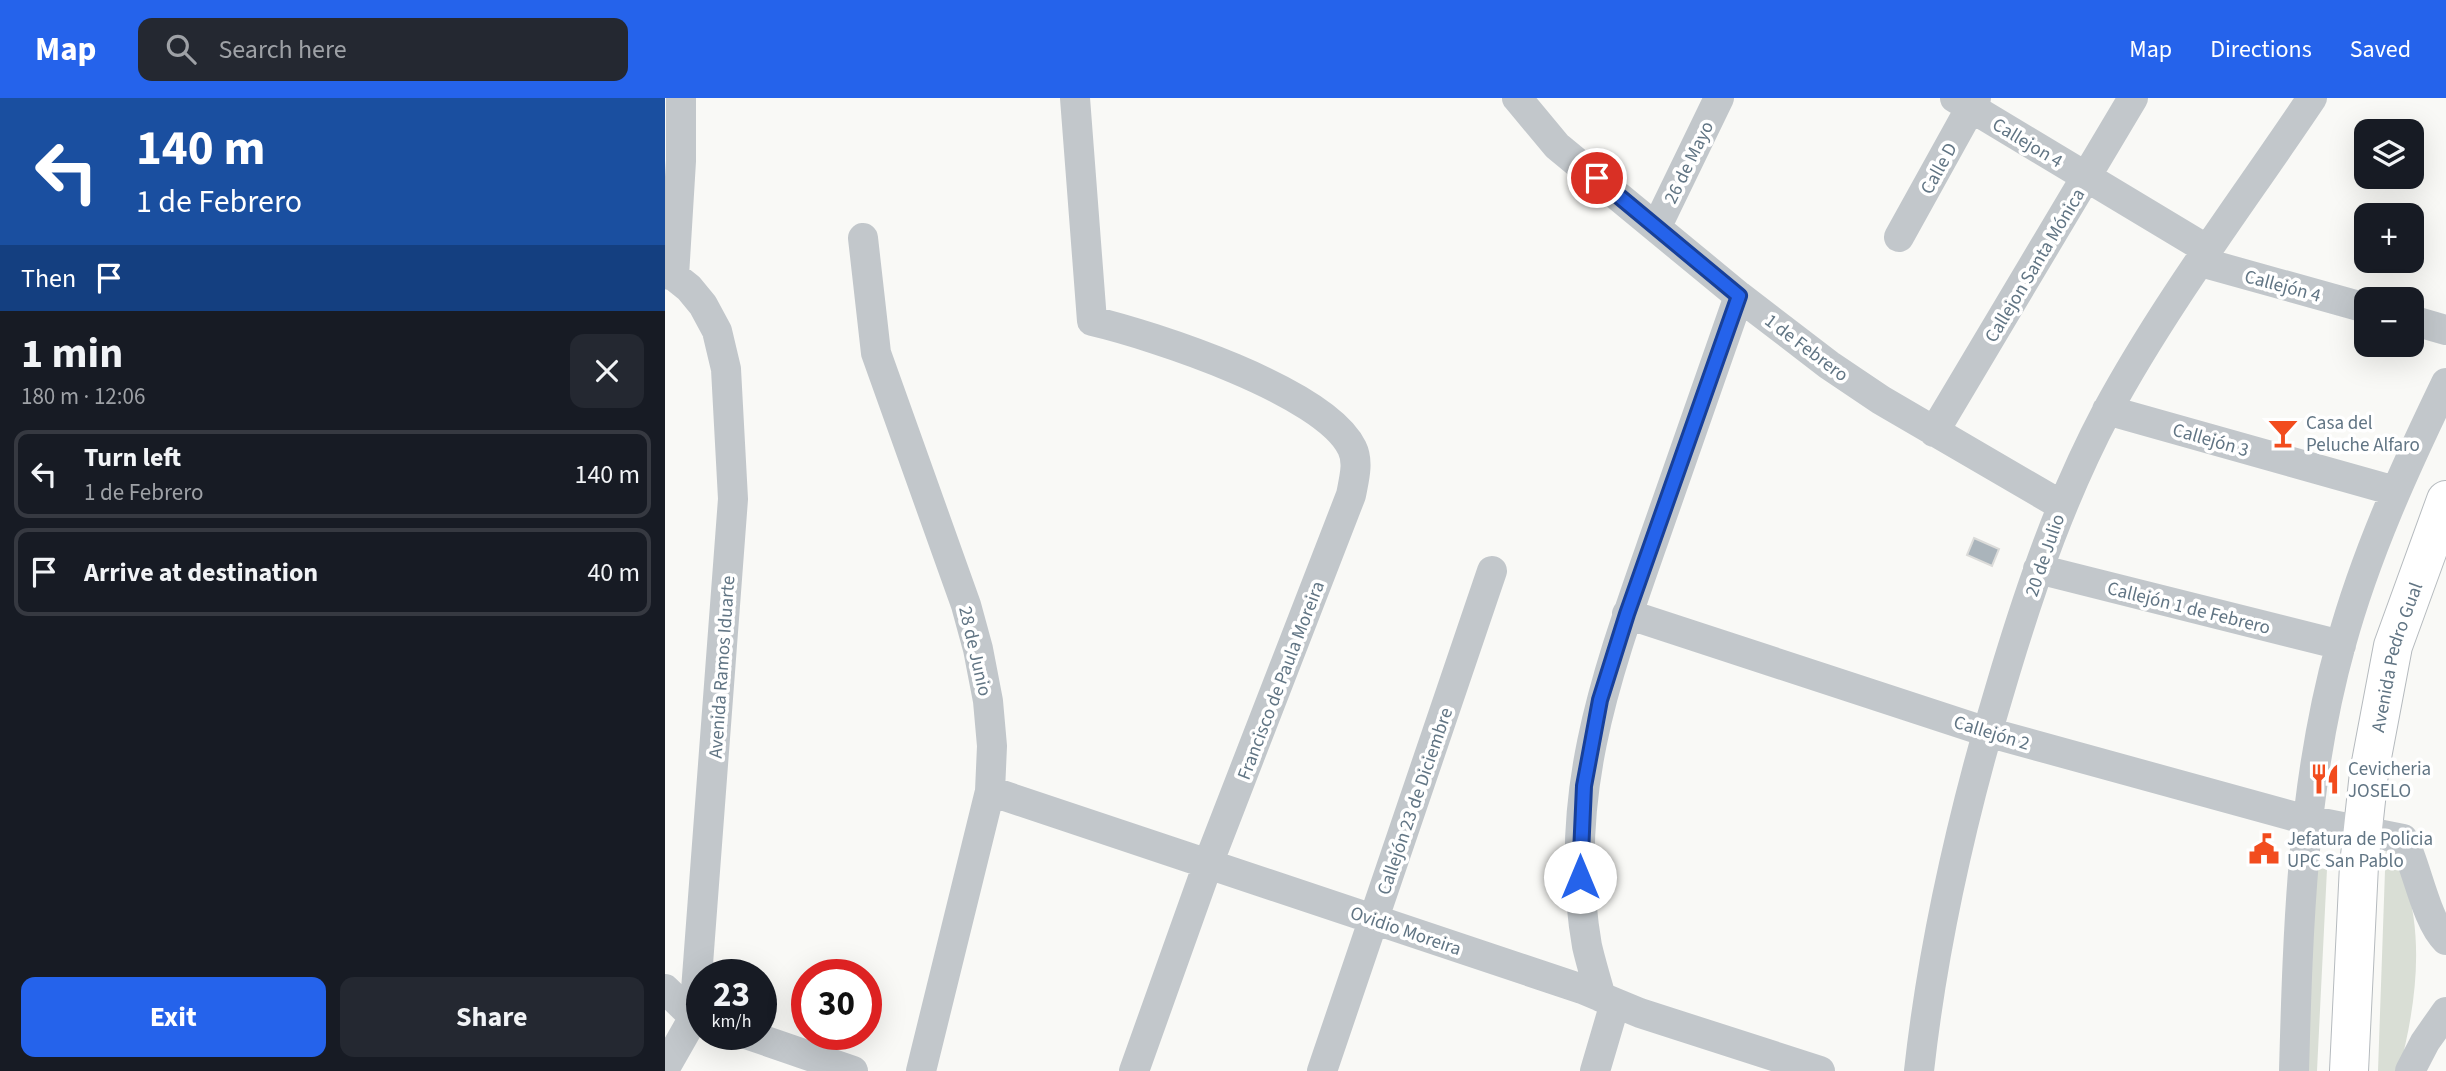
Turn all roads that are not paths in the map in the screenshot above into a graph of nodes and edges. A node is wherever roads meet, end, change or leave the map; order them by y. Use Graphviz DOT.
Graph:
graph roads {
  1 [pos="681,98"];
  2 [pos="1076,98"];
  3 [pos="1517,98"];
  4 [pos="1719,98"];
  5 [pos="2133,98"];
  6 [pos="2312,98"];
  7 [pos="1967,101"];
  8 [pos="2087,177"];
  9 [pos="1657,226"];
  10 [pos="1899,237"];
  11 [pos="863,238"];
  12 [pos="2204,256"];
  13 [pos="669,275"];
  14 [pos="1739,296"];
  15 [pos="2354,304"];
  16 [pos="2424,324"];
  17 [pos="2446,330"];
  18 [pos="2446,383"];
  19 [pos="2107,410"];
  20 [pos="1934,432"];
  21 [pos="2395,491"];
  22 [pos="2446,500"];
  23 [pos="2061,505"];
  24 [pos="2038,569"];
  25 [pos="1492,571"];
  26 [pos="1627,614"];
  27 [pos="2341,645"];
  28 [pos="1987,732"];
  29 [pos="990,792"];
  30 [pos="2307,820"];
  31 [pos="2361,832"];
  32 [pos="1208,864"];
  33 [pos="1374,919"];
  34 [pos="2446,940"];
  35 [pos="702,959"];
  36 [pos="665,989"];
  37 [pos="1608,1000"];
  38 [pos="686,1007"];
  39 [pos="2446,1012"];
  40 [pos="686,1036"];
  41 [pos="777,1045"];
  42 [pos="665,1068"];
  43 [pos="853,1071"];
  44 [pos="921,1071"];
  45 [pos="1133,1071"];
  46 [pos="1322,1071"];
  47 [pos="1595,1071"];
  48 [pos="1820,1071"];
  49 [pos="1919,1071"];
  50 [pos="2294,1071"];
  51 [pos="2349,1071"];
  52 [pos="2410,1071"];
  1 -- 13 [label="street"];
  2 -- 32 [label="street, Francisco de Paula Moreira"];
  3 -- 9 [label="street, 1 de Febrero"];
  4 -- 9 [label="street, 26 de Mayo"];
  5 -- 8 [label="street, Callejon Santa Mónica"];
  6 -- 12 [label="street, 20 de Julio"];
  7 -- 8 [label="street, Callejon 4"];
  7 -- 10 [label="street, Calle D"];
  8 -- 12 [label="street, Callejon 4"];
  8 -- 20 [label="street, Callejon Santa Mónica"];
  9 -- 14 [label="street, 1 de Febrero"];
  11 -- 29 [label="street, 28 de Junio"];
  12 -- 15 [label="street, Callejón 4"];
  12 -- 19 [label="street, 20 de Julio"];
  13 -- 35 [label="street, Avenida Ramos Iduarte"];
  14 -- 20 [label="street, 1 de Febrero"];
  14 -- 26 [label="street"];
  16 -- 17 [label="street"];
  18 -- 21 [label="street"];
  19 -- 21 [label="street, Callejón 3"];
  19 -- 23 [label="street, 20 de Julio"];
  20 -- 23 [label="street, 1 de Febrero"];
  21 -- 27 [label="street"];
  22 -- 31 [label="highway, Avenida Pedro Gual"];
  23 -- 24 [label="street, 20 de Julio"];
  24 -- 27 [label="street, Callejón 1 de Febrero"];
  24 -- 28 [label="street, 20 de Julio"];
  25 -- 33 [label="street, Callejón 23 de Diciembre"];
  26 -- 28 [label="street, Callejón 2"];
  26 -- 37 [label="street"];
  27 -- 30 [label="street"];
  28 -- 30 [label="street, Callejón 2"];
  28 -- 49 [label="street, 20 de Julio"];
  29 -- 32 [label="street, Ovidio Moreira"];
  29 -- 44 [label="street, 28 de Junio"];
  30 -- 31 [label="street, Callejón 2"];
  30 -- 50 [label="street"];
  31 -- 34 [label="street, Callejón 2"];
  31 -- 51 [label="highway, Avenida Pedro Gual"];
  32 -- 33 [label="street, Ovidio Moreira"];
  32 -- 45 [label="street, Francisco de Paula Moreira"];
  33 -- 37 [label="street, Ovidio Moreira"];
  33 -- 46 [label="street, Callejón 23 de Diciembre"];
  36 -- 38 [label="street"];
  37 -- 47 [label="street"];
  37 -- 48 [label="street, Ovidio Moreira"];
  39 -- 52 [label="street"];
  40 -- 42 [label="street, Avenida Ramos Iduarte"];
  41 -- 43 [label="street"];
}
